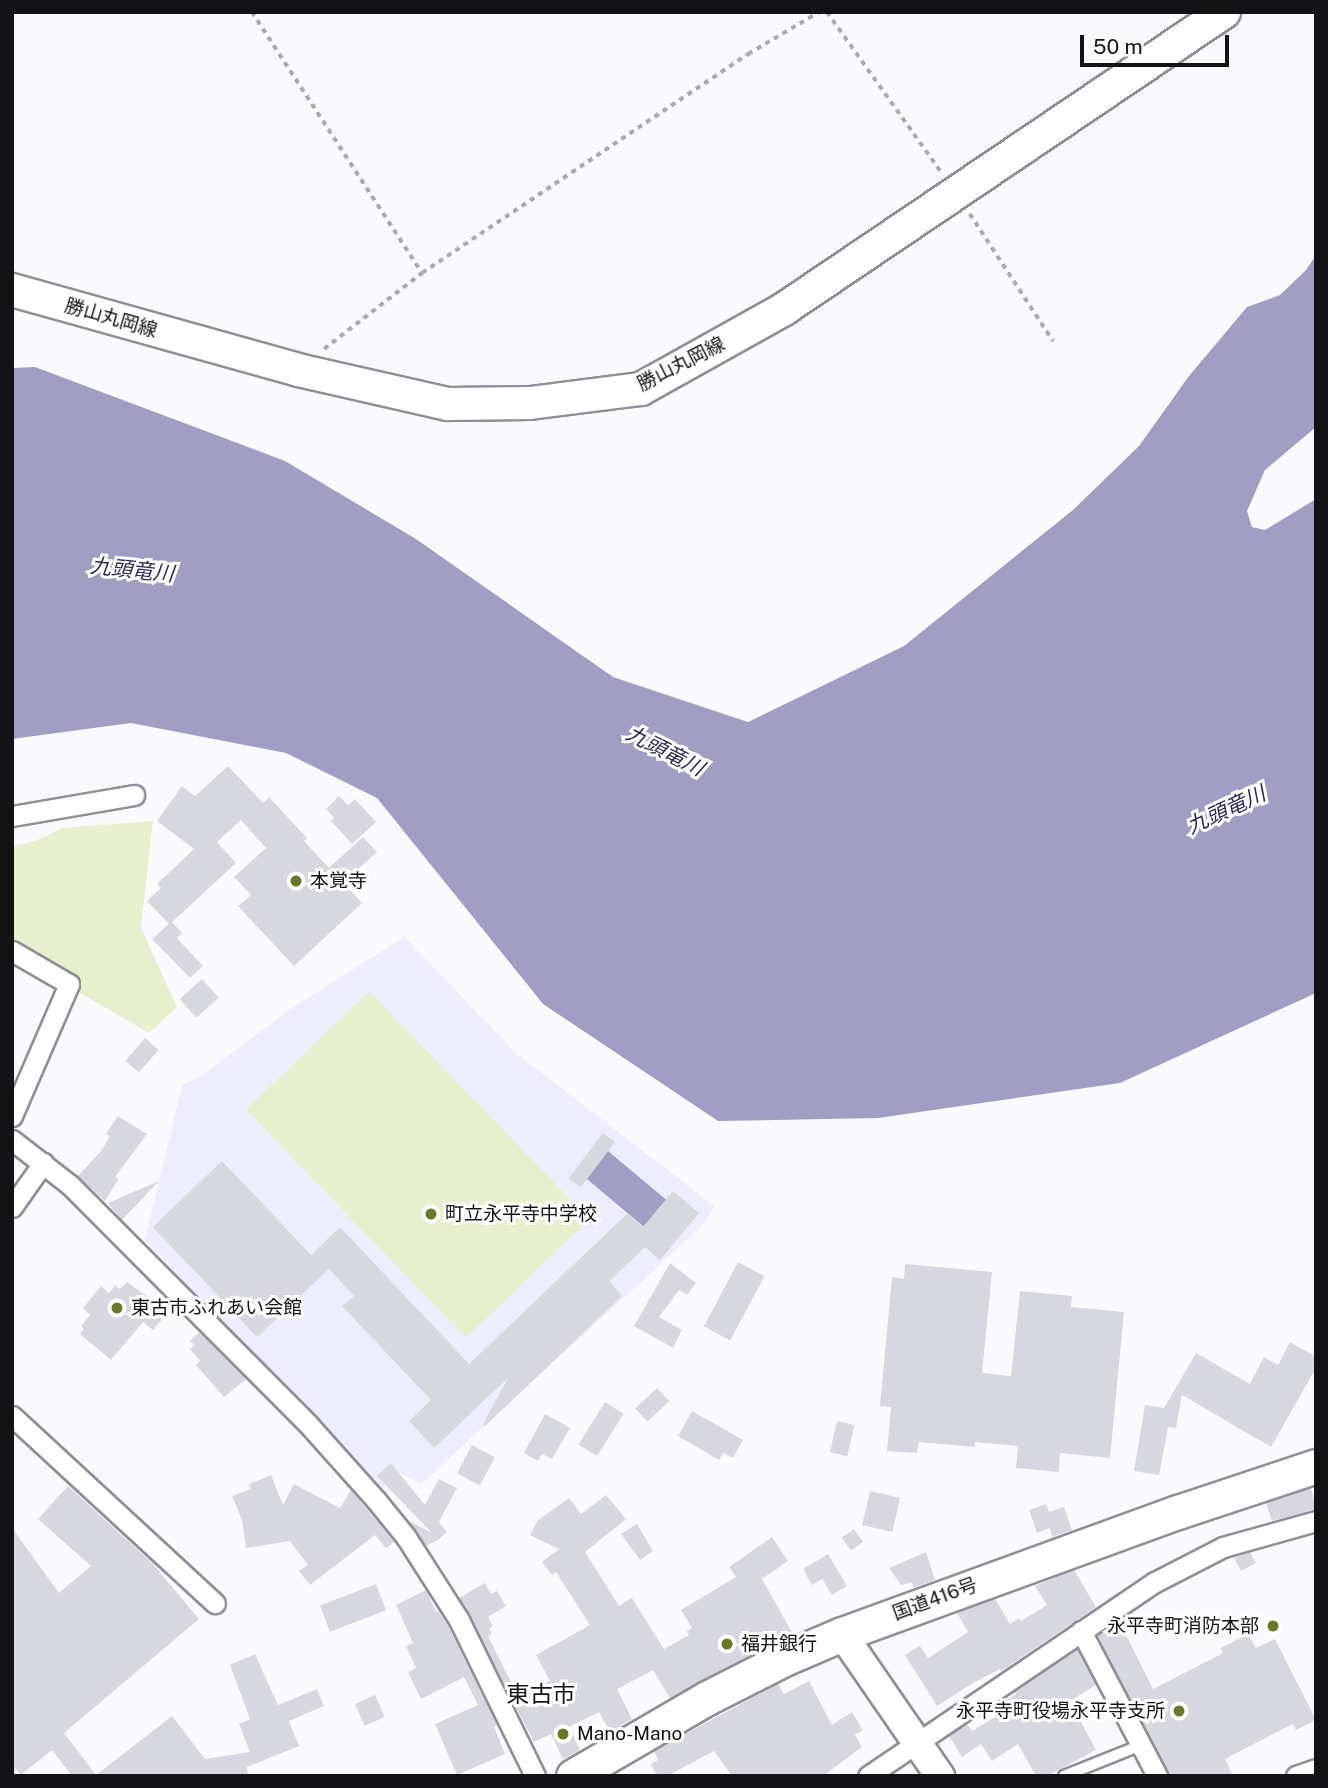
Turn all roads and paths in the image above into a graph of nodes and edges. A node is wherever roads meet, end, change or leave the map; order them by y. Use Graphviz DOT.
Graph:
graph roads {
  1 [pos="252,12"];
  2 [pos="818,12"];
  3 [pos="827,12"];
  4 [pos="1224,12"];
  5 [pos="956,193"];
  6 [pos="422,273"];
  7 [pos="12,290"];
  8 [pos="1053,341"];
  9 [pos="298,370"];
  10 [pos="134,795"];
  11 [pos="12,816"];
  12 [pos="12,951"];
  13 [pos="12,1116"];
  14 [pos="12,1140"];
  15 [pos="43,1163"];
  16 [pos="12,1207"];
  17 [pos="12,1416"];
  18 [pos="1316,1466"];
  19 [pos="1316,1521"];
  20 [pos="215,1603"];
  21 [pos="1081,1631"];
  22 [pos="842,1634"];
  23 [pos="916,1744"];
  24 [pos="1142,1744"];
  25 [pos="1316,1769"];
  26 [pos="535,1776"];
  27 [pos="573,1776"];
  28 [pos="868,1776"];
  29 [pos="940,1776"];
  30 [pos="1064,1776"];
  31 [pos="1157,1776"];
  32 [pos="1296,1776"];
  1 -- 6 [label="path"];
  2 -- 6 [label="path"];
  3 -- 5 [label="path"];
  4 -- 5 [label="main road, 勝山丸岡線"];
  5 -- 8 [label="path"];
  5 -- 9 [label="main road, 勝山丸岡線"];
  6 -- 9 [label="path"];
  7 -- 9 [label="main road, 勝山丸岡線"];
  10 -- 11 [label="street"];
  12 -- 13 [label="street"];
  14 -- 15 [label="street"];
  15 -- 16 [label="street"];
  15 -- 26 [label="street"];
  17 -- 20 [label="street"];
  18 -- 22 [label="highway, 国道416号"];
  19 -- 21 [label="street"];
  21 -- 23 [label="street"];
  21 -- 24 [label="street"];
  22 -- 23 [label="main road"];
  22 -- 27 [label="highway, 国道416号"];
  23 -- 28 [label="street"];
  23 -- 29 [label="main road"];
  24 -- 30 [label="lane"];
  24 -- 31 [label="street"];
  25 -- 32 [label="street"];
}
